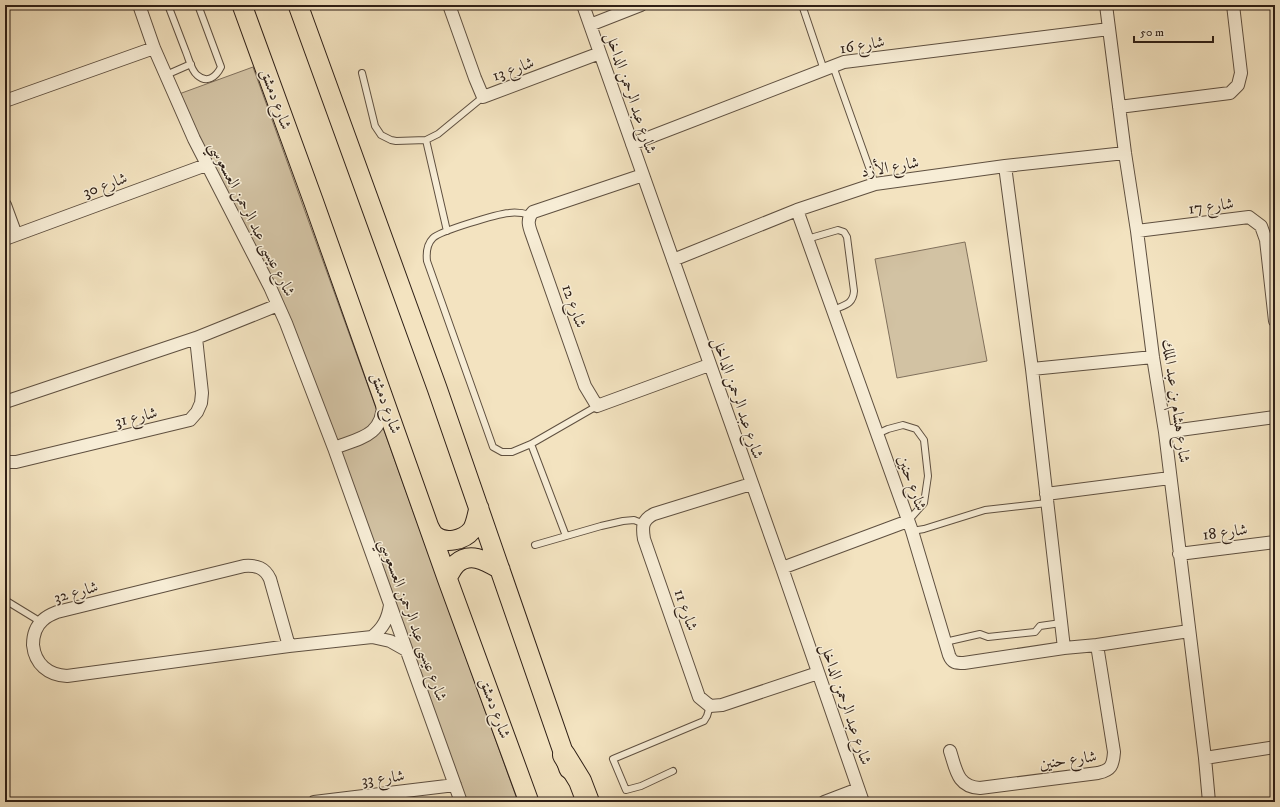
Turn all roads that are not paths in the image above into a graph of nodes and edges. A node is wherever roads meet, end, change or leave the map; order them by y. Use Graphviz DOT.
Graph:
graph roads {
  1 [pos="139,5"];
  2 [pos="168,5"];
  3 [pos="198,5"];
  4 [pos="242,5"];
  5 [pos="298,5"];
  6 [pos="449,5"];
  7 [pos="583,5"];
  8 [pos="642,5"];
  9 [pos="802,5"];
  10 [pos="1106,5"];
  11 [pos="1233,5"];
  12 [pos="590,25"];
  13 [pos="1109,29"];
  14 [pos="154,48"];
  15 [pos="600,53"];
  16 [pos="191,64"];
  17 [pos="828,68"];
  18 [pos="362,73"];
  19 [pos="166,74"];
  20 [pos="483,96"];
  21 [pos="5,101"];
  22 [pos="1119,107"];
  23 [pos="426,140"];
  24 [pos="632,144"];
  25 [pos="1124,153"];
  26 [pos="206,165"];
  27 [pos="1005,166"];
  28 [pos="643,175"];
  29 [pos="874,184"];
  30 [pos="5,205"];
  31 [pos="797,210"];
  32 [pos="530,215"];
  33 [pos="447,231"];
  34 [pos="1137,231"];
  35 [pos="10,237"];
  36 [pos="807,239"];
  37 [pos="673,260"];
  38 [pos="278,305"];
  39 [pos="833,310"];
  40 [pos="1275,321"];
  41 [pos="196,338"];
  42 [pos="1153,357"];
  43 [pos="709,365"];
  44 [pos="1032,369"];
  45 [pos="381,388"];
  46 [pos="5,402"];
  47 [pos="597,406"];
  48 [pos="1275,417"];
  49 [pos="1165,432"];
  50 [pos="877,434"];
  51 [pos="531,444"];
  52 [pos="334,448"];
  53 [pos="5,462"];
  54 [pos="1170,478"];
  55 [pos="751,484"];
  56 [pos="1047,498"];
  57 [pos="479,508"];
  58 [pos="644,524"];
  59 [pos="910,526"];
  60 [pos="429,527"];
  61 [pos="566,536"];
  62 [pos="1275,542"];
  63 [pos="536,545"];
  64 [pos="1179,554"];
  65 [pos="782,568"];
  66 [pos="500,569"];
  67 [pos="447,578"];
  68 [pos="5,600"];
  69 [pos="390,603"];
  70 [pos="41,622"];
  71 [pos="1061,623"];
  72 [pos="1189,631"];
  73 [pos="372,638"];
  74 [pos="945,642"];
  75 [pos="1097,645"];
  76 [pos="289,646"];
  77 [pos="1064,648"];
  78 [pos="406,650"];
  79 [pos="818,673"];
  80 [pos="710,706"];
  81 [pos="1275,747"];
  82 [pos="950,751"];
  83 [pos="564,755"];
  84 [pos="1205,758"];
  85 [pos="673,771"];
  86 [pos="455,785"];
  87 [pos="858,789"];
  88 [pos="314,802"];
  89 [pos="461,802"];
  90 [pos="529,802"];
  91 [pos="580,802"];
  92 [pos="588,802"];
  93 [pos="824,802"];
  94 [pos="863,802"];
  95 [pos="1209,802"];
  1 -- 14 [label="street, شارع عيسى عبد الرحمن العسعوسي"];
  2 -- 16 [label="lane"];
  3 -- 16 [label="lane"];
  4 -- 45 [label="main road, شارع دمشق"];
  5 -- 57 [label="main road"];
  6 -- 20 [label="street, شارع 13"];
  7 -- 12 [label="street, شارع عبد الرحمن الداخل"];
  8 -- 12 [label="street"];
  9 -- 17 [label="lane"];
  10 -- 13 [label="street, شارع هشام بن عبد الملك"];
  11 -- 22 [label="street"];
  12 -- 15 [label="street, شارع عبد الرحمن الداخل"];
  13 -- 17 [label="street, شارع 16"];
  13 -- 22 [label="street, شارع هشام بن عبد الملك"];
  14 -- 19 [label="street, شارع عيسى عبد الرحمن العسعوسي"];
  14 -- 21 [label="street"];
  15 -- 20 [label="street, شارع 13"];
  15 -- 24 [label="street, شارع عبد الرحمن الداخل"];
  16 -- 19 [label="lane"];
  17 -- 24 [label="street, شارع 16"];
  17 -- 29 [label="lane"];
  18 -- 23 [label="lane"];
  19 -- 26 [label="street, شارع عيسى عبد الرحمن العسعوسي"];
  20 -- 23 [label="lane"];
  22 -- 25 [label="street, شارع هشام بن عبد الملك"];
  23 -- 33 [label="lane"];
  24 -- 28 [label="street, شارع عبد الرحمن الداخل"];
  25 -- 27 [label="street, شارع الأزد"];
  25 -- 34 [label="street, شارع هشام بن عبد الملك"];
  26 -- 35 [label="street, شارع 30"];
  26 -- 38 [label="street, شارع عيسى عبد الرحمن العسعوسي"];
  27 -- 29 [label="street, شارع الأزد"];
  27 -- 44 [label="street"];
  28 -- 32 [label="street"];
  28 -- 37 [label="street, شارع عبد الرحمن الداخل"];
  29 -- 31 [label="street, شارع الأزد"];
  30 -- 35 [label="street, شارع 30"];
  31 -- 36 [label="street, شارع حنين"];
  31 -- 37 [label="street, شارع الأزد"];
  32 -- 33 [label="lane"];
  32 -- 47 [label="street, شارع 12"];
  33 -- 51 [label="lane"];
  34 -- 40 [label="street, شارع 17"];
  34 -- 42 [label="street, شارع هشام بن عبد الملك"];
  36 -- 39 [label="street, شارع حنين"];
  36 -- 39 [label="lane"];
  37 -- 43 [label="street, شارع عبد الرحمن الداخل"];
  38 -- 41 [label="street"];
  38 -- 52 [label="street, شارع عيسى عبد الرحمن العسعوسي"];
  39 -- 50 [label="street, شارع حنين"];
  41 -- 46 [label="street"];
  41 -- 53 [label="street, شارع 31"];
  42 -- 44 [label="street"];
  42 -- 49 [label="street, شارع هشام بن عبد الملك"];
  43 -- 47 [label="street"];
  43 -- 55 [label="street, شارع عبد الرحمن الداخل"];
  44 -- 56 [label="street"];
  45 -- 52 [label="street"];
  45 -- 60 [label="main road, شارع دمشق"];
  47 -- 51 [label="lane"];
  48 -- 49 [label="street"];
  49 -- 54 [label="street, شارع هشام بن عبد الملك"];
  50 -- 59 [label="street, شارع حنين"];
  50 -- 59 [label="lane"];
  51 -- 61 [label="lane"];
  52 -- 69 [label="street, شارع عيسى عبد الرحمن العسعوسي"];
  54 -- 56 [label="street"];
  54 -- 64 [label="street, شارع هشام بن عبد الملك"];
  55 -- 58 [label="street"];
  55 -- 65 [label="street, شارع عبد الرحمن الداخل"];
  56 -- 59 [label="lane"];
  56 -- 71 [label="street"];
  57 -- 60 [label="main road"];
  57 -- 66 [label="main road"];
  58 -- 61 [label="lane"];
  58 -- 80 [label="street, شارع 11"];
  59 -- 65 [label="street"];
  59 -- 74 [label="street, شارع حنين"];
  60 -- 67 [label="main road, شارع دمشق"];
  61 -- 63 [label="lane"];
  62 -- 64 [label="street, شارع 18"];
  64 -- 72 [label="street, شارع هشام بن عبد الملك"];
  65 -- 79 [label="street, شارع عبد الرحمن الداخل"];
  66 -- 67 [label="main road"];
  66 -- 83 [label="main road"];
  67 -- 90 [label="main road, شارع دمشق"];
  68 -- 70 [label="lane"];
  69 -- 73 [label="street"];
  69 -- 78 [label="street, شارع عيسى عبد الرحمن العسعوسي"];
  70 -- 76 [label="street, شارع 32"];
  70 -- 76 [label="street, شارع 32"];
  71 -- 74 [label="lane"];
  71 -- 77 [label="street"];
  72 -- 75 [label="street, شارع حنين"];
  72 -- 84 [label="street, شارع هشام بن عبد الملك"];
  73 -- 76 [label="street, شارع 32"];
  73 -- 78 [label="street, شارع 32"];
  74 -- 77 [label="street, شارع حنين"];
  75 -- 77 [label="street, شارع حنين"];
  75 -- 82 [label="street, شارع حنين"];
  78 -- 86 [label="street, شارع عيسى عبد الرحمن العسعوسي"];
  79 -- 80 [label="street"];
  79 -- 87 [label="street, شارع عبد الرحمن الداخل"];
  80 -- 85 [label="lane"];
  81 -- 84 [label="street"];
  83 -- 91 [label="main road"];
  83 -- 92 [label="highway"];
  84 -- 95 [label="street, شارع هشام بن عبد الملك"];
  86 -- 88 [label="street, شارع 33"];
  86 -- 89 [label="street, شارع عيسى عبد الرحمن العسعوسي"];
  87 -- 93 [label="street"];
  87 -- 94 [label="street, شارع عبد الرحمن الداخل"];
}
